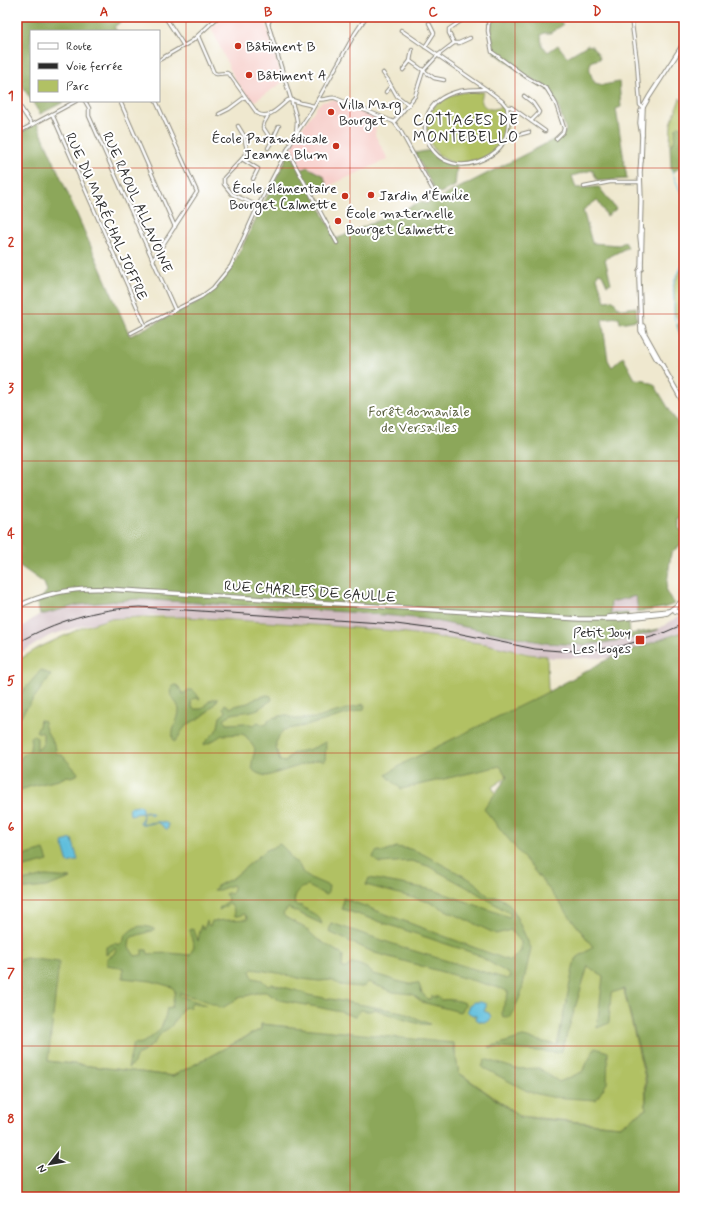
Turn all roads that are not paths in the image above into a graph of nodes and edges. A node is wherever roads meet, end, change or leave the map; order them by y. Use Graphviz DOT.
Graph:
graph roads {
  1 [pos="165,17"];
  2 [pos="218,17"];
  3 [pos="266,17"];
  4 [pos="271,17"];
  5 [pos="366,17"];
  6 [pos="467,17"];
  7 [pos="489,17"];
  8 [pos="631,17"];
  9 [pos="429,23"];
  10 [pos="268,24"];
  11 [pos="401,30"];
  12 [pos="198,36"];
  13 [pos="470,38"];
  14 [pos="454,43"];
  15 [pos="684,43"];
  16 [pos="184,46"];
  17 [pos="425,47"];
  18 [pos="412,50"];
  19 [pos="437,56"];
  20 [pos="160,59"];
  21 [pos="410,61"];
  22 [pos="403,70"];
  23 [pos="423,71"];
  24 [pos="383,73"];
  25 [pos="444,80"];
  26 [pos="391,86"];
  27 [pos="486,90"];
  28 [pos="386,92"];
  29 [pos="524,96"];
  30 [pos="245,97"];
  31 [pos="318,99"];
  32 [pos="292,100"];
  33 [pos="17,102"];
  34 [pos="74,102"];
  35 [pos="86,102"];
  36 [pos="120,102"];
  37 [pos="156,102"];
  38 [pos="409,105"];
  39 [pos="314,106"];
  40 [pos="507,107"];
  41 [pos="643,108"];
  42 [pos="52,114"];
  43 [pos="219,114"];
  44 [pos="268,115"];
  45 [pos="260,116"];
  46 [pos="531,121"];
  47 [pos="264,122"];
  48 [pos="298,122"];
  49 [pos="394,122"];
  50 [pos="303,124"];
  51 [pos="32,125"];
  52 [pos="238,126"];
  53 [pos="280,126"];
  54 [pos="545,131"];
  55 [pos="528,132"];
  56 [pos="17,133"];
  57 [pos="296,133"];
  58 [pos="507,134"];
  59 [pos="556,139"];
  60 [pos="272,141"];
  61 [pos="268,148"];
  62 [pos="287,149"];
  63 [pos="242,159"];
  64 [pos="254,179"];
  65 [pos="640,182"];
  66 [pos="584,188"];
  67 [pos="437,196"];
  68 [pos="258,206"];
  69 [pos="175,227"];
  70 [pos="337,243"];
  71 [pos="153,260"];
  72 [pos="175,310"];
  73 [pos="145,325"];
  74 [pos="132,333"];
  75 [pos="683,400"];
  76 [pos="684,404"];
  77 [pos="684,600"];
  78 [pos="17,607"];
  79 [pos="674,608"];
  80 [pos="684,614"];
  1 -- 16 [label="street"];
  2 -- 12 [label="street"];
  3 -- 10 [label="street"];
  4 -- 10 [label="street"];
  5 -- 31 [label="street"];
  6 -- 14 [label="street"];
  7 -- 59 [label="street"];
  8 -- 41 [label="street"];
  9 -- 17 [label="street"];
  10 -- 32 [label="street"];
  11 -- 17 [label="street"];
  12 -- 16 [label="street"];
  12 -- 30 [label="street"];
  13 -- 14 [label="street"];
  14 -- 19 [label="street"];
  15 -- 41 [label="main road"];
  16 -- 20 [label="street"];
  17 -- 19 [label="street"];
  18 -- 21 [label="street"];
  19 -- 23 [label="street"];
  19 -- 27 [label="street"];
  21 -- 22 [label="street"];
  21 -- 23 [label="street"];
  23 -- 25 [label="street"];
  23 -- 38 [label="street"];
  24 -- 26 [label="street"];
  26 -- 28 [label="street"];
  26 -- 38 [label="street"];
  27 -- 40 [label="street"];
  27 -- 58 [label="street"];
  29 -- 46 [label="street"];
  30 -- 43 [label="street"];
  30 -- 45 [label="street"];
  31 -- 39 [label="street"];
  31 -- 49 [label="street"];
  32 -- 39 [label="street"];
  32 -- 44 [label="street"];
  32 -- 48 [label="street"];
  33 -- 51 [label="street"];
  34 -- 42 [label="street"];
  35 -- 71 [label="street, RUE RAOUL ALLAVOINE"];
  36 -- 69 [label="street"];
  37 -- 69 [label="street"];
  38 -- 49 [label="street"];
  39 -- 50 [label="street"];
  40 -- 46 [label="street"];
  40 -- 58 [label="street"];
  41 -- 65 [label="main road"];
  42 -- 51 [label="street"];
  42 -- 73 [label="street, RUE DU MARÉCHAL JOFFRE"];
  44 -- 45 [label="street"];
  44 -- 47 [label="street"];
  45 -- 47 [label="street"];
  46 -- 54 [label="street"];
  47 -- 60 [label="street"];
  48 -- 50 [label="street"];
  48 -- 57 [label="street"];
  49 -- 67 [label="street"];
  50 -- 57 [label="street"];
  51 -- 56 [label="street"];
  52 -- 63 [label="street"];
  53 -- 60 [label="street"];
  55 -- 58 [label="street"];
  57 -- 62 [label="street"];
  60 -- 61 [label="street"];
  62 -- 68 [label="street"];
  62 -- 70 [label="street"];
  63 -- 64 [label="street"];
  63 -- 68 [label="street"];
  65 -- 66 [label="street"];
  65 -- 75 [label="main road"];
  68 -- 72 [label="street"];
  69 -- 71 [label="street"];
  71 -- 72 [label="street, RUE RAOUL ALLAVOINE"];
  72 -- 73 [label="street"];
  73 -- 74 [label="street"];
  75 -- 76 [label="main road"];
  77 -- 79 [label="main road, RUE CHARLES DE GAULLE"];
  78 -- 79 [label="main road, RUE CHARLES DE GAULLE"];
  79 -- 80 [label="main road"];
}
